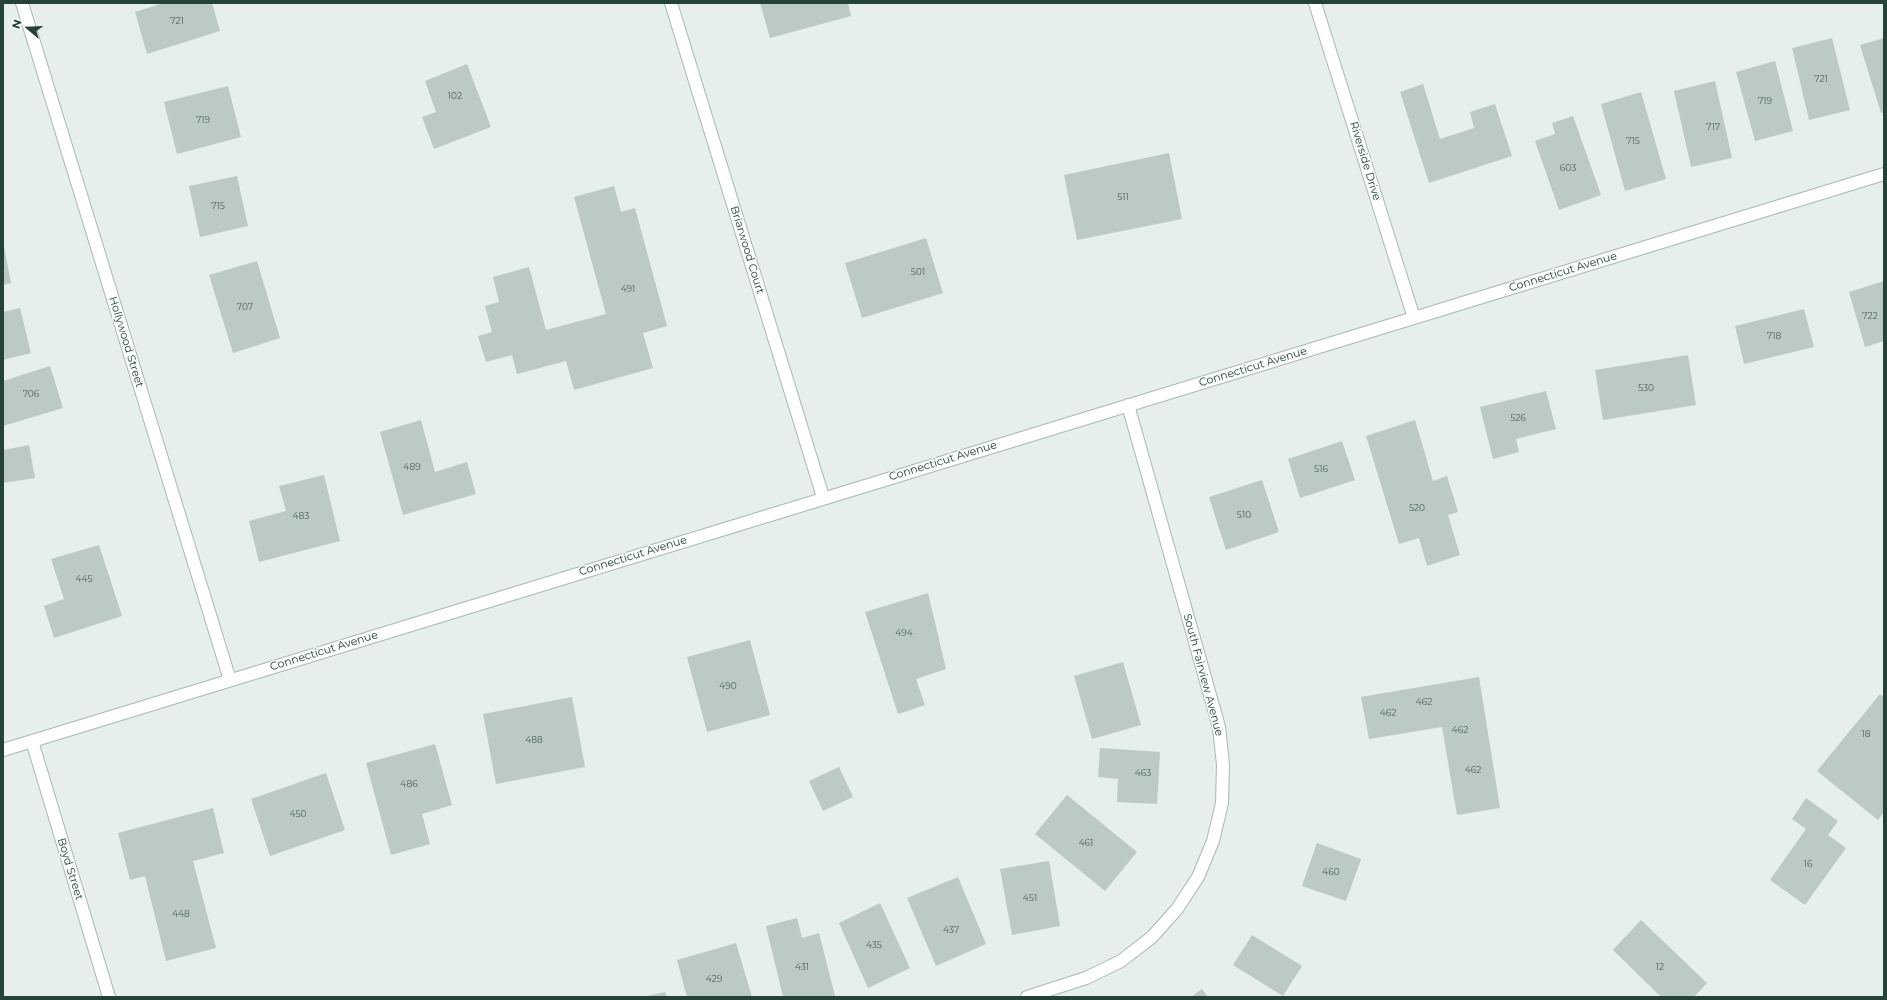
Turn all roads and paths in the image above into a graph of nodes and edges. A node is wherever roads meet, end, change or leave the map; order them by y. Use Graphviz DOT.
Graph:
graph roads {
  1 [pos="22,3"];
  2 [pos="671,3"];
  3 [pos="1315,3"];
  4 [pos="1884,174"];
  5 [pos="1414,318"];
  6 [pos="1128,405"];
  7 [pos="823,498"];
  8 [pos="230,680"];
  9 [pos="32,741"];
  10 [pos="3,750"];
  11 [pos="109,997"];
  12 [pos="1027,997"];
  1 -- 8 [label="street, Hollywood Street"];
  2 -- 7 [label="street, Briarwood Court"];
  3 -- 5 [label="street, Riverside Drive"];
  4 -- 5 [label="street, Connecticut Avenue"];
  5 -- 6 [label="street, Connecticut Avenue"];
  6 -- 7 [label="street, Connecticut Avenue"];
  6 -- 12 [label="street, South Fairview Avenue"];
  7 -- 8 [label="street, Connecticut Avenue"];
  8 -- 9 [label="street, Connecticut Avenue"];
  9 -- 10 [label="street, Connecticut Avenue"];
  9 -- 11 [label="street, Boyd Street"];
}
